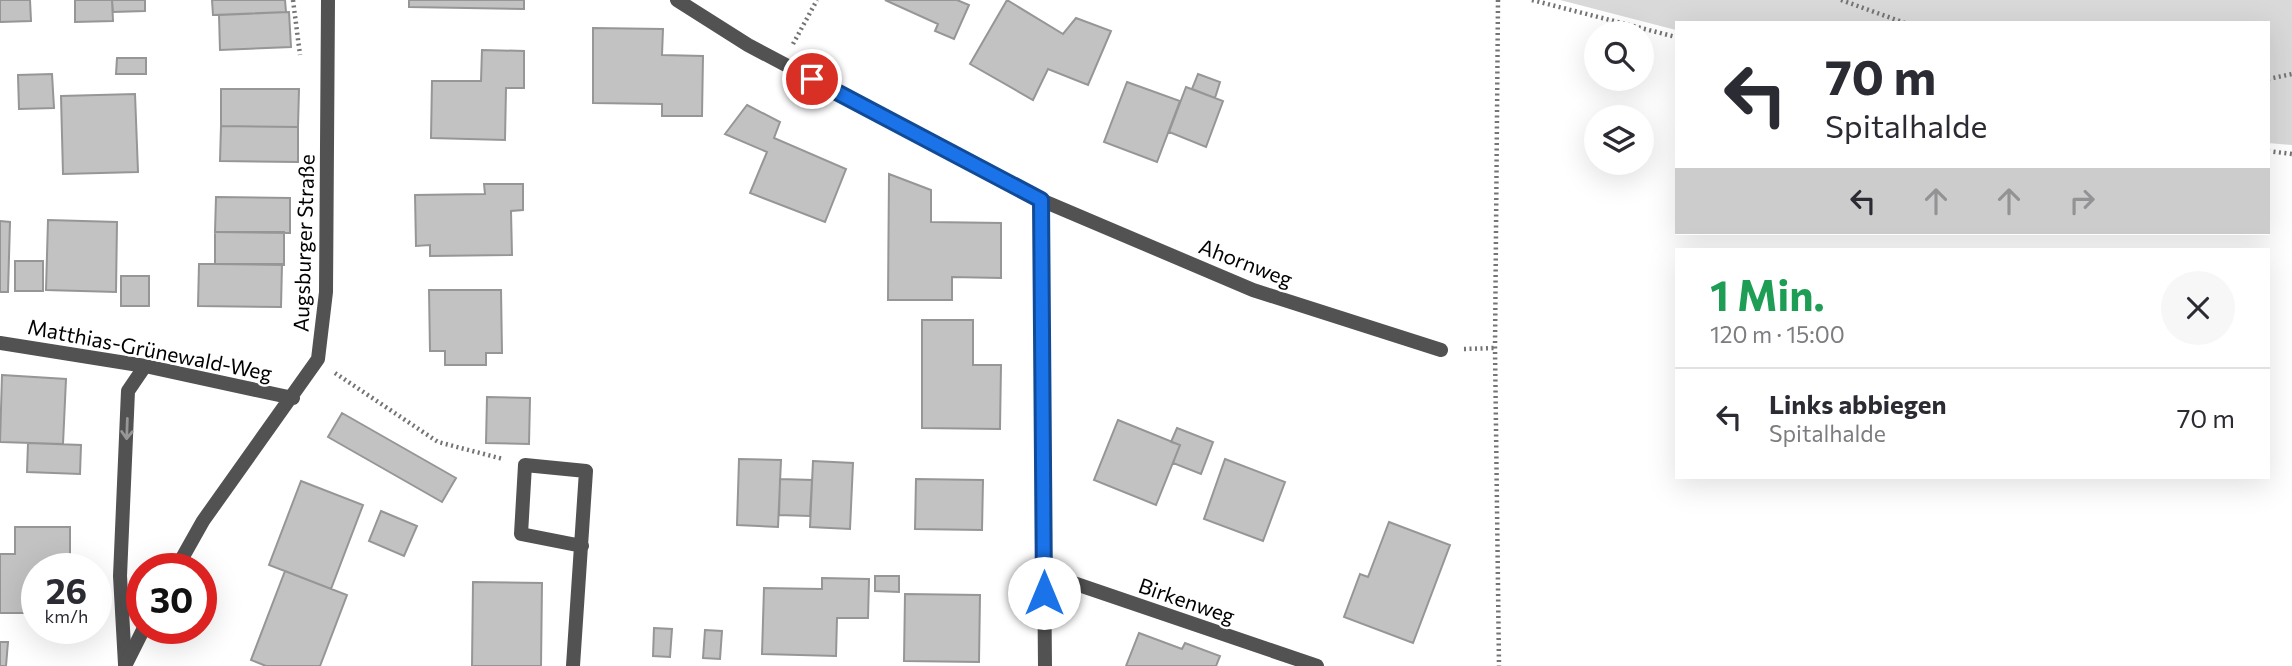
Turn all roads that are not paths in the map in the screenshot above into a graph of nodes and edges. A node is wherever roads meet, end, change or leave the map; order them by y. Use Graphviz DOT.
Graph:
graph roads {
  1 [pos="328,0"];
  2 [pos="677,0"];
  3 [pos="1041,200"];
  4 [pos="0,344"];
  5 [pos="1441,350"];
  6 [pos="145,366"];
  7 [pos="293,398"];
  8 [pos="582,546"];
  9 [pos="185,553"];
  10 [pos="1044,573"];
  11 [pos="136,644"];
  12 [pos="125,665"];
  13 [pos="573,666"];
  14 [pos="1045,666"];
  15 [pos="1317,666"];
  1 -- 7 [label="street, Augsburger Straße"];
  2 -- 3 [label="street, Ahornweg"];
  3 -- 5 [label="street, Ahornweg"];
  3 -- 10 [label="street"];
  4 -- 6 [label="street, Matthias-Grünewald-Weg"];
  6 -- 7 [label="street, Matthias-Grünewald-Weg"];
  6 -- 12 [label="street, one-way"];
  7 -- 9 [label="street, Augsburger Straße"];
  8 -- 8 [label="street"];
  8 -- 13 [label="street"];
  10 -- 14 [label="street"];
  10 -- 15 [label="street, Birkenweg"];
  11 -- 12 [label="street"];
}
